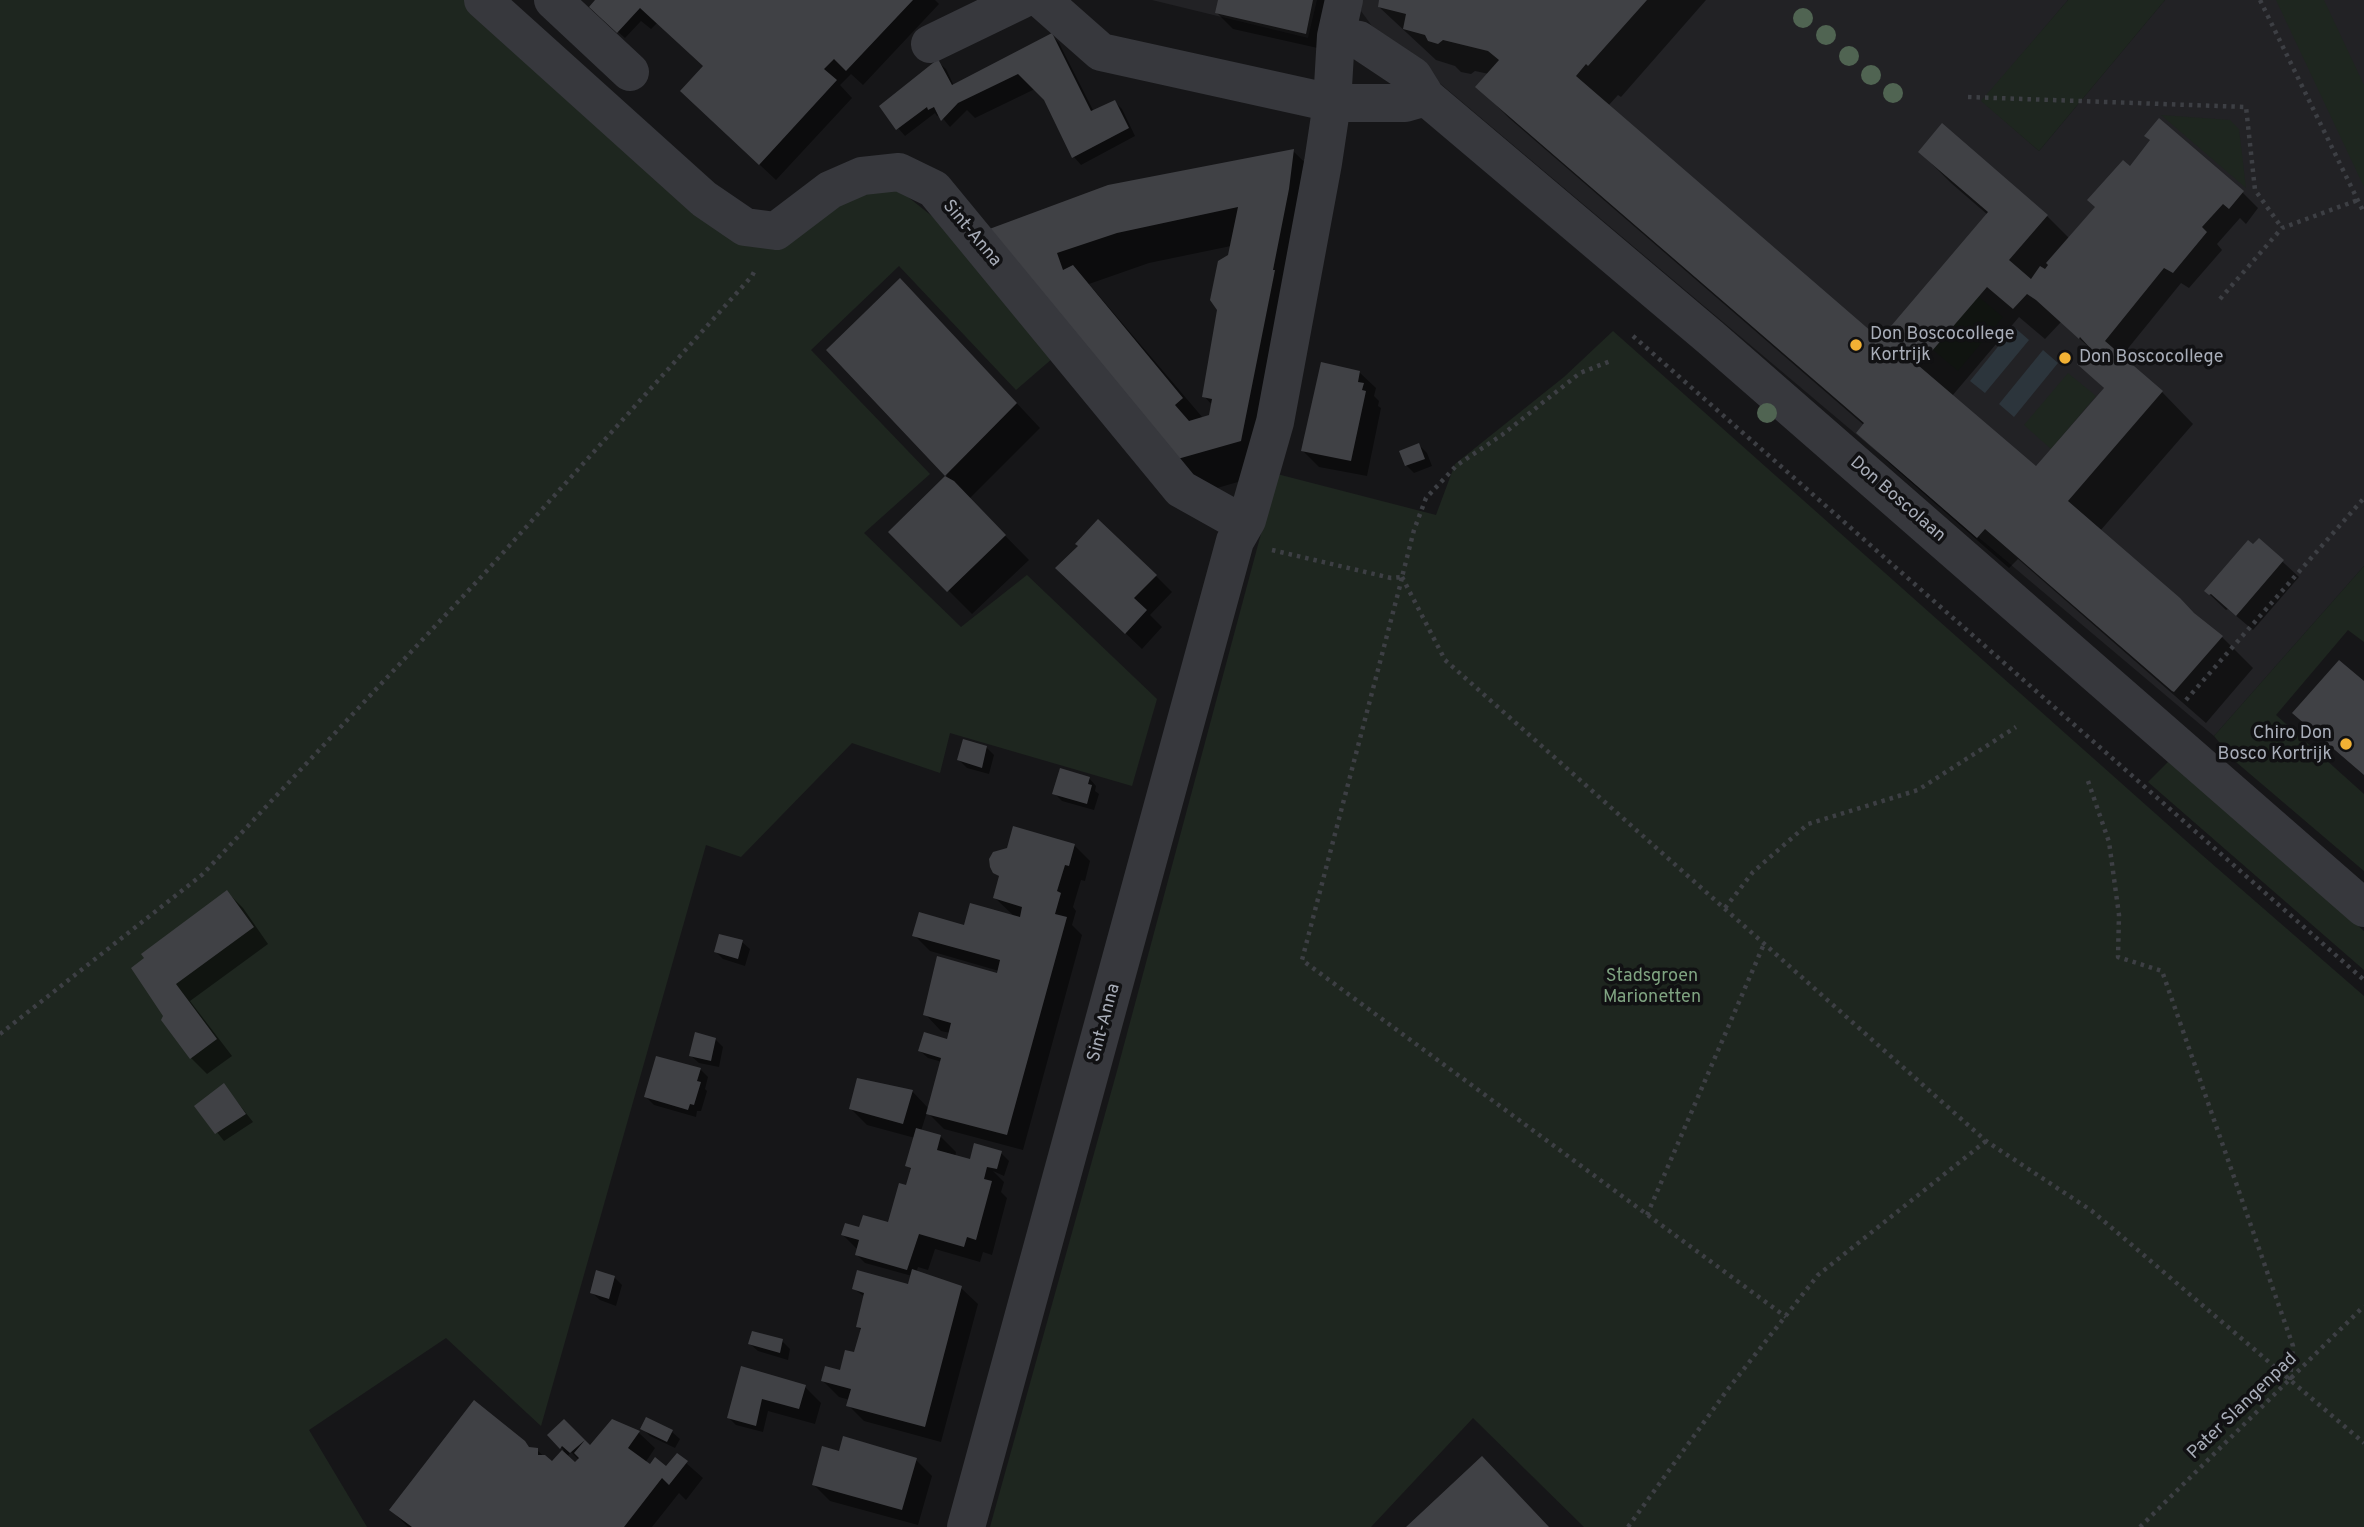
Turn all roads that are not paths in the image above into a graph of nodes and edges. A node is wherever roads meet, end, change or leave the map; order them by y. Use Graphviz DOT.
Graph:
graph roads {
  1 [pos="483,0"];
  2 [pos="553,0"];
  3 [pos="1021,0"];
  4 [pos="1042,0"];
  5 [pos="1340,18"];
  6 [pos="930,44"];
  7 [pos="630,72"];
  8 [pos="1426,97"];
  9 [pos="1332,103"];
  10 [pos="1241,531"];
  11 [pos="2364,908"];
  12 [pos="966,1527"];
  1 -- 10 [label="street, Sint-Anna"];
  2 -- 7 [label="street"];
  3 -- 6 [label="street"];
  4 -- 9 [label="street"];
  5 -- 8 [label="street, Don Boscolaan"];
  5 -- 9 [label="street, Sint-Anna"];
  8 -- 9 [label="street"];
  8 -- 11 [label="street, Don Boscolaan"];
  9 -- 10 [label="street, Sint-Anna"];
  10 -- 12 [label="street, Sint-Anna"];
}
